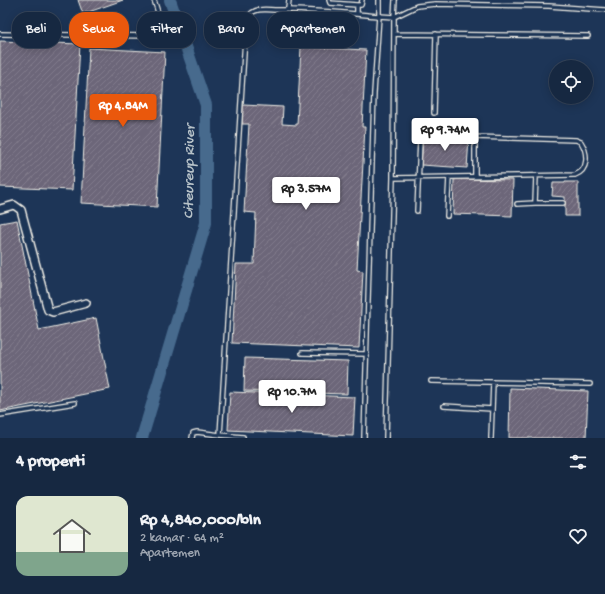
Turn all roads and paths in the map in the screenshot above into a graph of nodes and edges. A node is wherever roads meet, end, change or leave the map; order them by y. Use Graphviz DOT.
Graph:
graph roads {
  1 [pos="154,0"];
  2 [pos="289,0"];
  3 [pos="329,0"];
  4 [pos="362,0"];
  5 [pos="379,0"];
  6 [pos="394,0"];
  7 [pos="435,2"];
  8 [pos="357,5"];
  9 [pos="288,9"];
  10 [pos="605,10"];
  11 [pos="329,12"];
  12 [pos="357,12"];
  13 [pos="359,14"];
  14 [pos="379,16"];
  15 [pos="394,17"];
  16 [pos="0,34"];
  17 [pos="394,34"];
  18 [pos="436,34"];
  19 [pos="588,36"];
  20 [pos="434,114"];
  21 [pos="475,137"];
  22 [pos="475,176"];
  23 [pos="536,176"];
  24 [pos="449,177"];
  25 [pos="393,178"];
  26 [pos="418,178"];
  27 [pos="535,203"];
  28 [pos="563,203"];
  29 [pos="517,204"];
  30 [pos="0,209"];
  31 [pos="417,211"];
  32 [pos="447,216"];
  33 [pos="86,303"];
  34 [pos="302,353"];
  35 [pos="367,354"];
  36 [pos="431,381"];
  37 [pos="493,382"];
  38 [pos="590,384"];
  39 [pos="76,403"];
  40 [pos="444,406"];
  41 [pos="492,409"];
  42 [pos="0,416"];
  43 [pos="220,435"];
  44 [pos="243,437"];
  45 [pos="192,438"];
  46 [pos="364,438"];
  47 [pos="386,438"];
  48 [pos="491,438"];
  1 -- 16 [label="lane"];
  2 -- 9 [label="lane"];
  3 -- 8 [label="lane"];
  4 -- 8 [label="lane"];
  5 -- 14 [label="lane"];
  6 -- 15 [label="lane"];
  7 -- 10 [label="lane"];
  7 -- 15 [label="lane"];
  8 -- 12 [label="lane"];
  9 -- 11 [label="lane"];
  9 -- 43 [label="lane"];
  13 -- 14 [label="lane"];
  14 -- 15 [label="lane"];
  14 -- 35 [label="lane"];
  15 -- 17 [label="lane"];
  17 -- 18 [label="lane"];
  17 -- 25 [label="lane"];
  18 -- 19 [label="lane"];
  18 -- 20 [label="lane"];
  21 -- 22 [label="lane"];
  21 -- 23 [label="lane"];
  21 -- 26 [label="lane"];
  22 -- 23 [label="lane"];
  22 -- 24 [label="lane"];
  23 -- 27 [label="lane"];
  24 -- 26 [label="lane"];
  24 -- 32 [label="lane"];
  25 -- 26 [label="lane"];
  25 -- 47 [label="lane"];
  26 -- 31 [label="lane"];
  27 -- 28 [label="lane"];
  27 -- 29 [label="lane"];
  30 -- 33 [label="street"];
  34 -- 35 [label="lane"];
  35 -- 46 [label="lane"];
  36 -- 37 [label="lane"];
  37 -- 38 [label="lane"];
  37 -- 41 [label="lane"];
  39 -- 42 [label="lane"];
  40 -- 41 [label="lane"];
  41 -- 48 [label="lane"];
  43 -- 44 [label="lane"];
  43 -- 45 [label="lane"];
}
